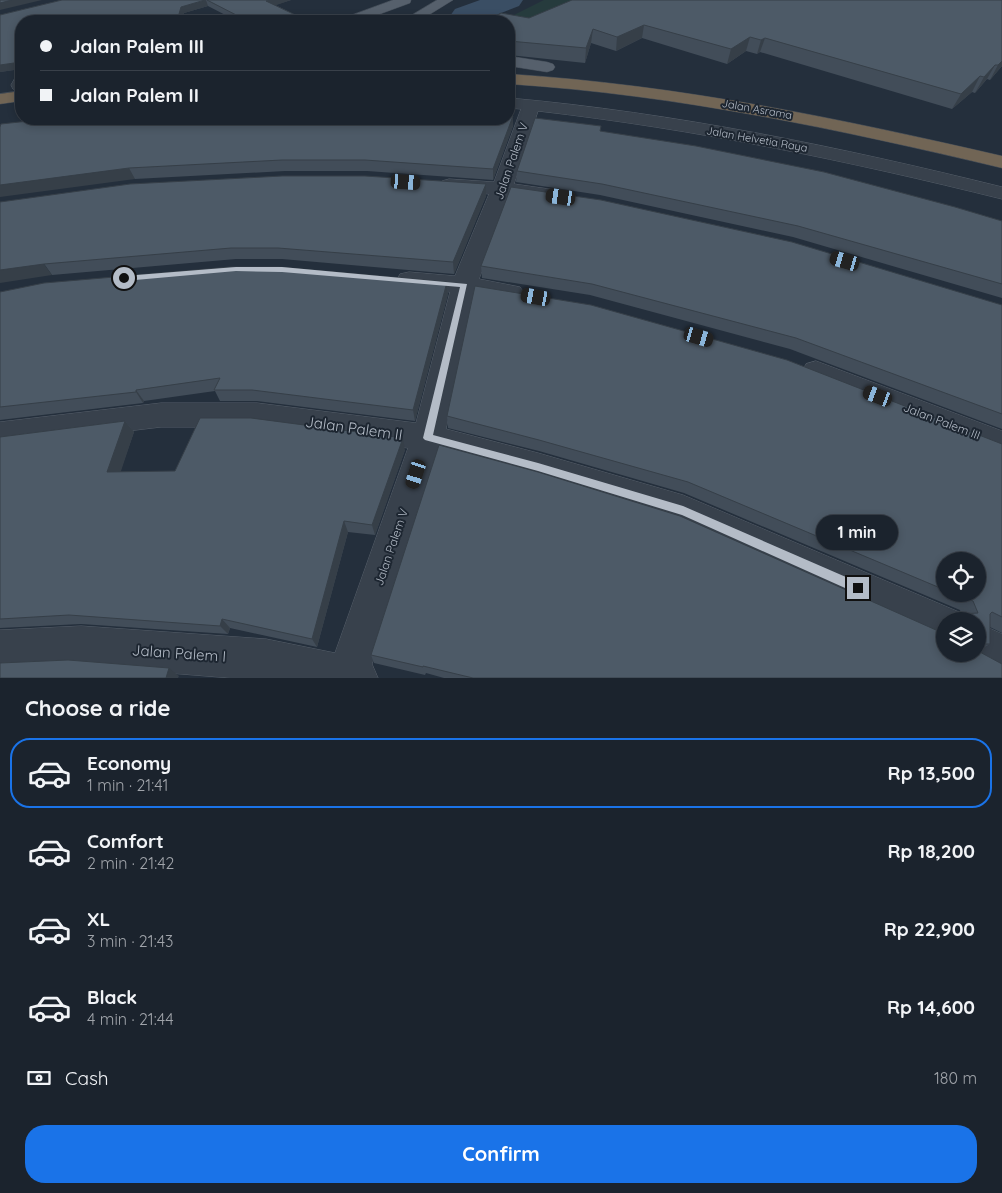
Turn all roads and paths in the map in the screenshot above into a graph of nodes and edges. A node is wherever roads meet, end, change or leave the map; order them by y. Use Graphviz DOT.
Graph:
graph roads {
  1 [pos="401,0"];
  2 [pos="420,0"];
  3 [pos="447,0"];
  4 [pos="453,0"];
  5 [pos="364,15"];
  6 [pos="393,15"];
  7 [pos="421,15"];
  8 [pos="441,15"];
  9 [pos="515,62"];
  10 [pos="515,66"];
  11 [pos="547,67"];
  12 [pos="515,79"];
  13 [pos="15,87"];
  14 [pos="0,88"];
  15 [pos="15,90"];
  16 [pos="0,99"];
  17 [pos="520,104"];
  18 [pos="928,128"];
  19 [pos="1002,162"];
  20 [pos="425,183"];
  21 [pos="502,189"];
  22 [pos="1002,193"];
  23 [pos="571,199"];
  24 [pos="387,278"];
  25 [pos="464,285"];
  26 [pos="532,297"];
  27 [pos="790,362"];
  28 [pos="0,435"];
  29 [pos="428,438"];
  30 [pos="1002,445"];
  31 [pos="936,622"];
  32 [pos="986,648"];
  33 [pos="0,650"];
  34 [pos="1002,657"];
  35 [pos="353,677"];
  1 -- 5 [label="main road"];
  2 -- 6 [label="main road"];
  3 -- 7 [label="main road"];
  4 -- 8 [label="main road"];
  9 -- 11 [label="main road"];
  10 -- 11 [label="highway, Jalan Asrama"];
  11 -- 18 [label="highway, Jalan Asrama"];
  12 -- 19 [label="highway, Jalan Asrama"];
  13 -- 14 [label="highway"];
  15 -- 16 [label="highway"];
  17 -- 21 [label="street, Jalan Palem V"];
  17 -- 22 [label="street, Jalan Helvetia Raya"];
  20 -- 21 [label="street"];
  21 -- 23 [label="street"];
  21 -- 25 [label="street, Jalan Palem V"];
  24 -- 25 [label="street"];
  25 -- 26 [label="street"];
  25 -- 29 [label="street, Jalan Palem V"];
  27 -- 30 [label="street, Jalan Palem III"];
  28 -- 29 [label="street, Jalan Palem II"];
  29 -- 31 [label="street, Jalan Palem II"];
  29 -- 35 [label="street, Jalan Palem V"];
  32 -- 34 [label="street"];
  33 -- 35 [label="street, Jalan Palem I"];
}
